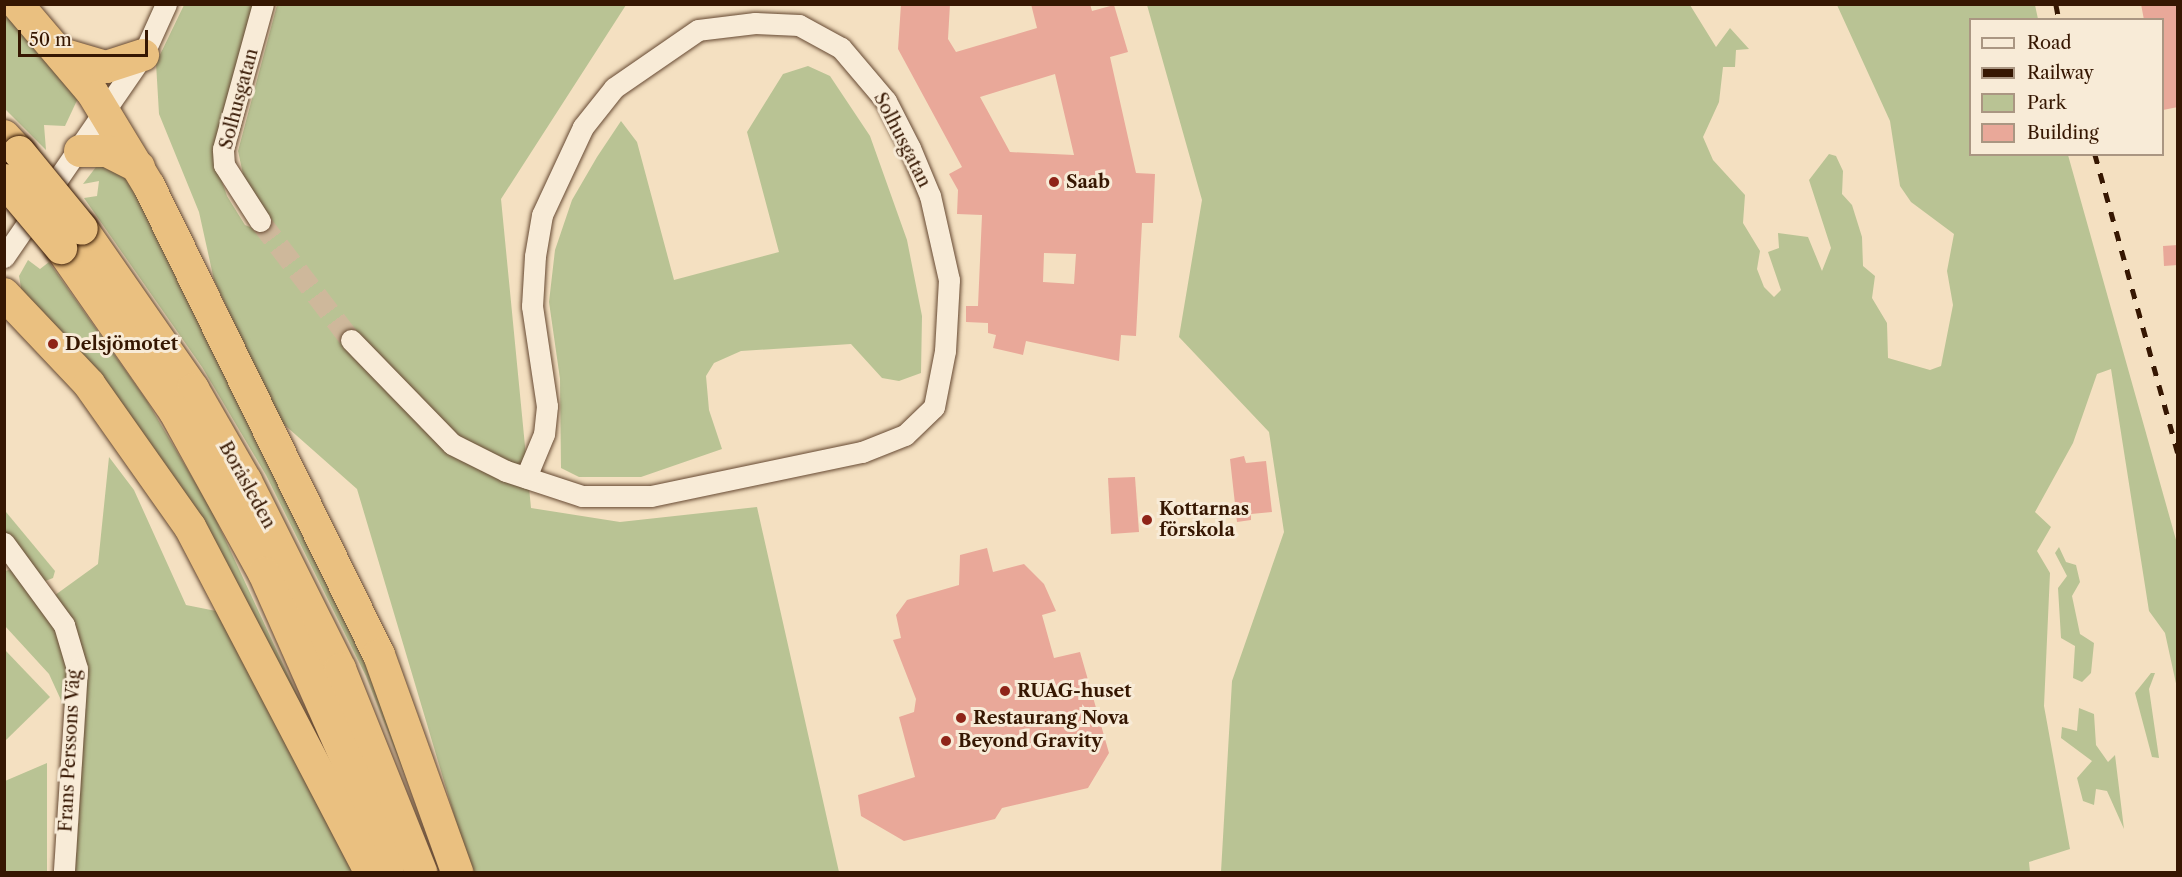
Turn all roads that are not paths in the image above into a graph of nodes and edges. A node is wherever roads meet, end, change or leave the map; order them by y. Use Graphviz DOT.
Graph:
graph roads {
  1 [pos="17,4"];
  2 [pos="166,4"];
  3 [pos="263,4"];
  4 [pos="62,54"];
  5 [pos="143,55"];
  6 [pos="105,111"];
  7 [pos="12,144"];
  8 [pos="80,151"];
  9 [pos="139,167"];
  10 [pos="4,180"];
  11 [pos="260,221"];
  12 [pos="72,238"];
  13 [pos="4,257"];
  14 [pos="4,294"];
  15 [pos="351,340"];
  16 [pos="526,477"];
  17 [pos="4,543"];
  18 [pos="64,873"];
  19 [pos="370,873"];
  20 [pos="388,873"];
  21 [pos="421,873"];
  22 [pos="457,873"];
  1 -- 4 [label="highway"];
  2 -- 5 [label="street"];
  3 -- 11 [label="street, Solhusgatan"];
  4 -- 5 [label="highway"];
  4 -- 6 [label="highway"];
  5 -- 6 [label="street"];
  6 -- 8 [label="street"];
  6 -- 9 [label="highway"];
  7 -- 12 [label="highway, Boråsleden, bridge"];
  8 -- 9 [label="highway"];
  8 -- 13 [label="street"];
  9 -- 22 [label="highway"];
  10 -- 12 [label="highway, Boråsleden, bridge"];
  12 -- 20 [label="highway, Boråsleden"];
  12 -- 21 [label="highway, Boråsleden"];
  14 -- 19 [label="highway"];
  15 -- 16 [label="street, Solhusgatan"];
  16 -- 16 [label="street, Solhusgatan"];
  17 -- 18 [label="street, Frans Perssons Väg"];
}
